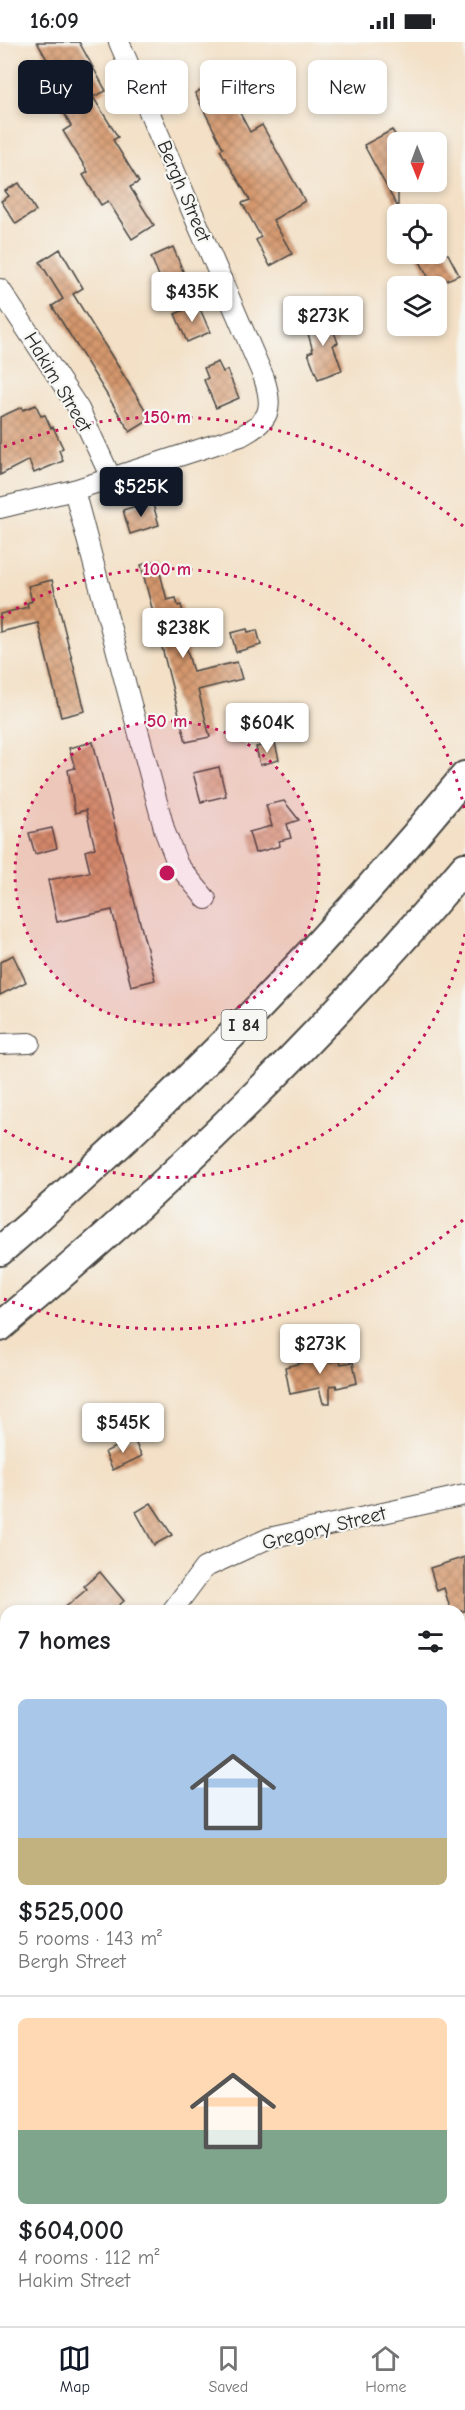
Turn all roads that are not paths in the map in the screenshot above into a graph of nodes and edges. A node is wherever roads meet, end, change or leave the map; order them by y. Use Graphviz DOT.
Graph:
graph roads {
  1 [pos="119,42"];
  2 [pos="0,289"];
  3 [pos="111,478"];
  4 [pos="75,490"];
  5 [pos="0,508"];
  6 [pos="465,776"];
  7 [pos="465,867"];
  8 [pos="206,899"];
  9 [pos="30,1043"];
  10 [pos="0,1044"];
  11 [pos="0,1251"];
  12 [pos="0,1327"];
  13 [pos="465,1496"];
  14 [pos="176,1605"];
  1 -- 3 [label="street, Bergh Street"];
  2 -- 3 [label="street, Hakim Street"];
  3 -- 4 [label="street, Bergh Street"];
  4 -- 5 [label="street, Bergh Street"];
  4 -- 8 [label="street"];
  6 -- 11 [label="highway, I 84"];
  7 -- 12 [label="highway"];
  9 -- 10 [label="street"];
  13 -- 14 [label="street, Gregory Street"];
}
